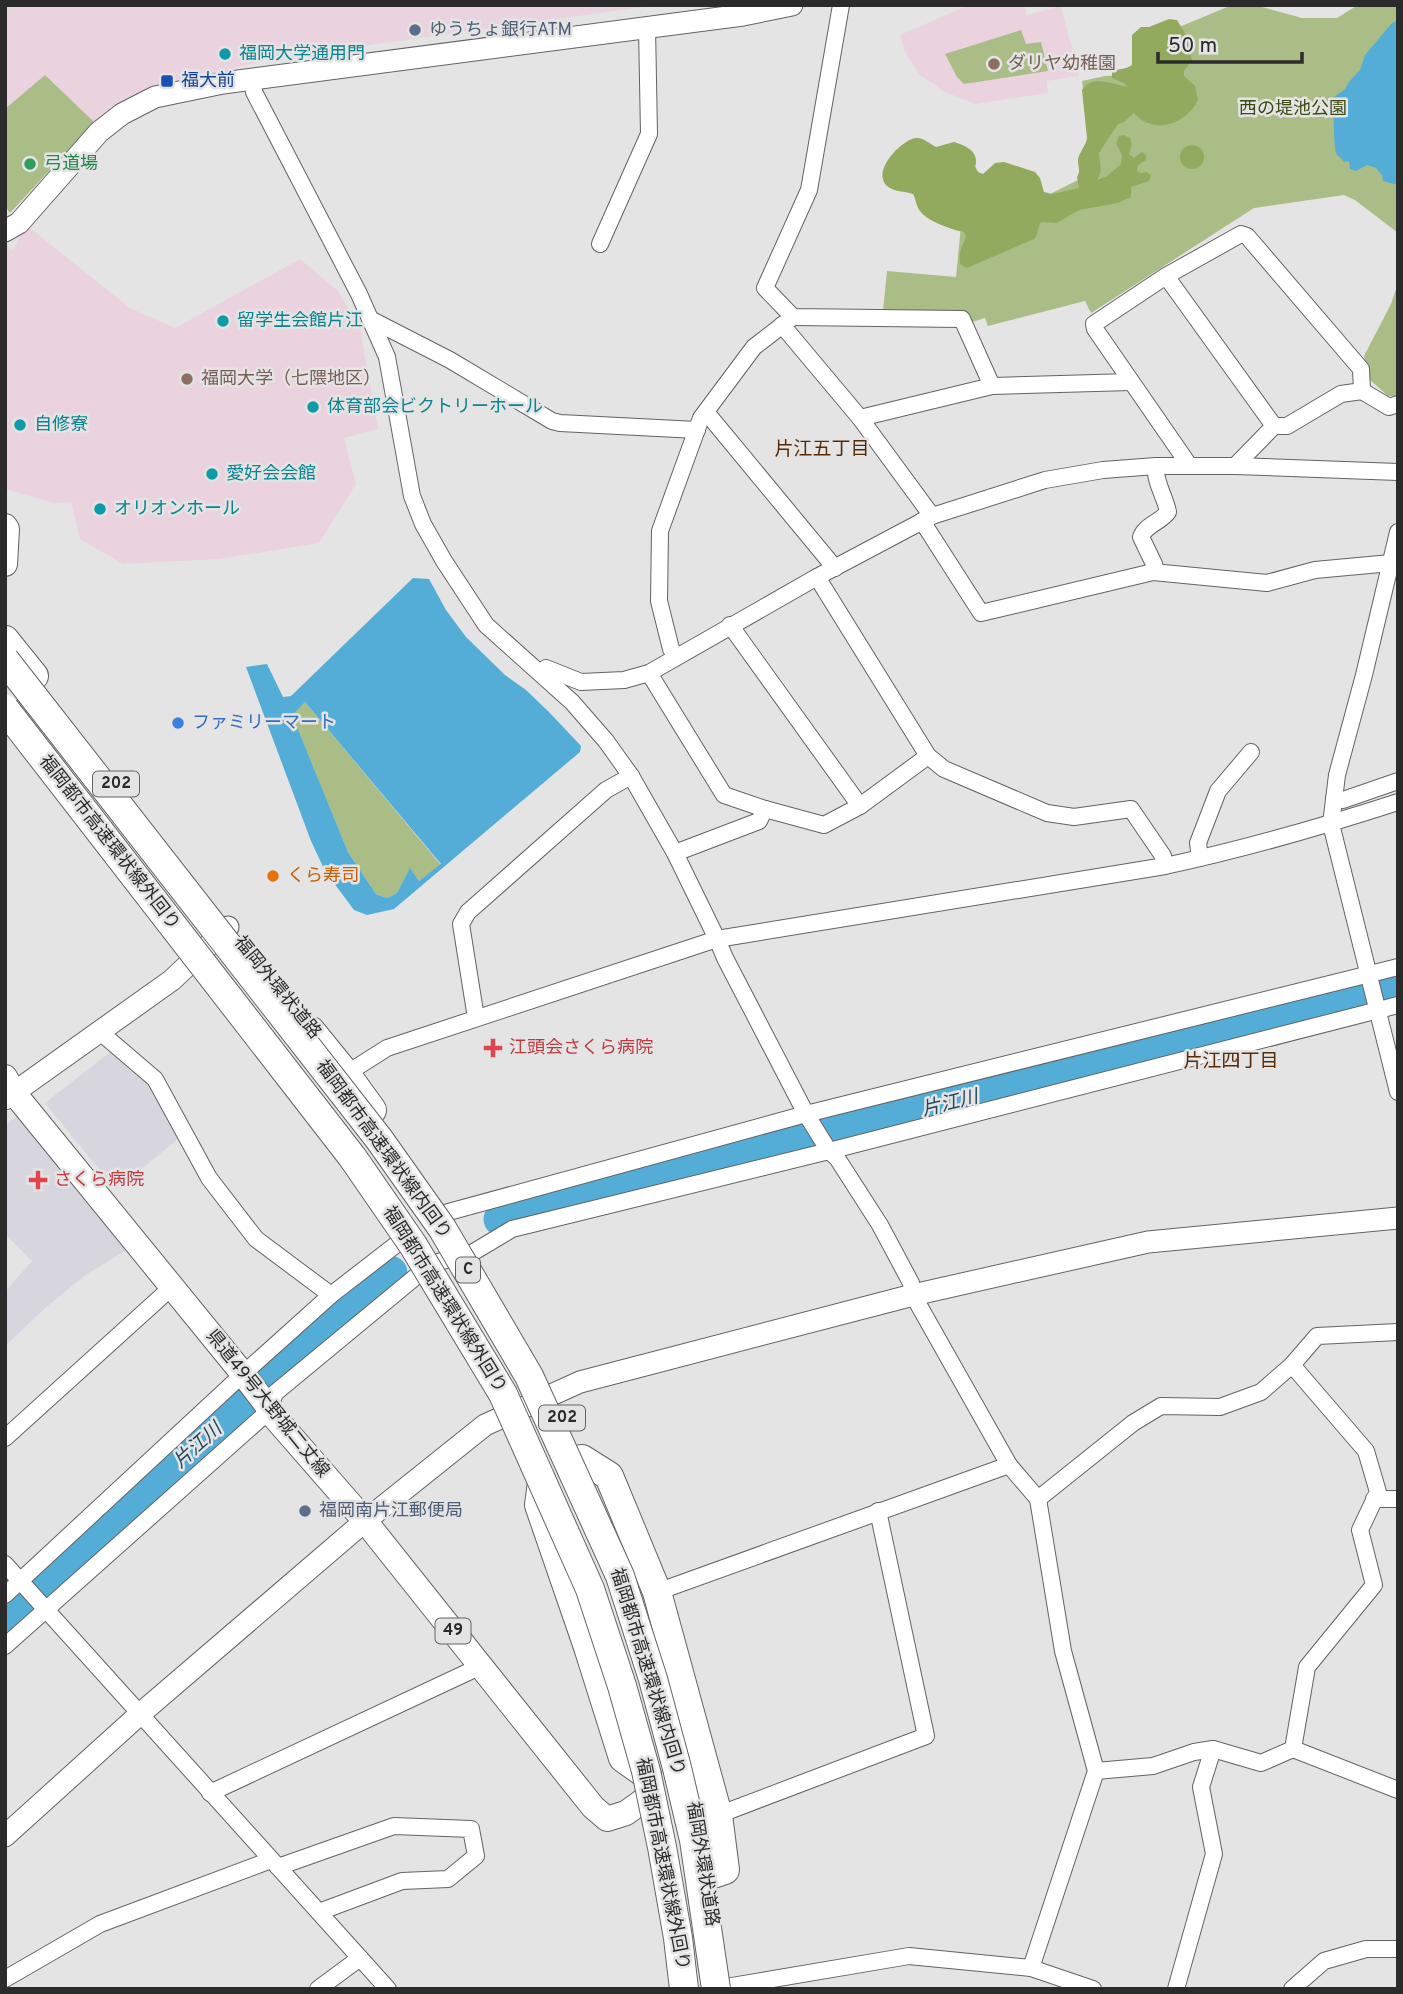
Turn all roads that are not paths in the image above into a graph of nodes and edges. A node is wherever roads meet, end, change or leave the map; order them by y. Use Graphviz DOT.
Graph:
graph roads {
  1 [pos="792,5"];
  2 [pos="841,5"];
  3 [pos="647,27"];
  4 [pos="252,80"];
  5 [pos="5,231"];
  6 [pos="600,244"];
  7 [pos="1166,276"];
  8 [pos="370,319"];
  9 [pos="788,321"];
  10 [pos="1130,382"];
  11 [pos="992,386"];
  12 [pos="1362,391"];
  13 [pos="1398,404"];
  14 [pos="706,412"];
  15 [pos="860,418"];
  16 [pos="1274,426"];
  17 [pos="697,430"];
  18 [pos="1189,465"];
  19 [pos="1156,466"];
  20 [pos="1235,466"];
  21 [pos="1398,472"];
  22 [pos="927,519"];
  23 [pos="5,526"];
  24 [pos="1398,532"];
  25 [pos="1391,563"];
  26 [pos="5,564"];
  27 [pos="835,568"];
  28 [pos="1156,572"];
  29 [pos="817,577"];
  30 [pos="730,625"];
  31 [pos="5,640"];
  32 [pos="676,656"];
  33 [pos="5,660"];
  34 [pos="649,673"];
  35 [pos="542,674"];
  36 [pos="5,709"];
  37 [pos="1251,752"];
  38 [pos="928,756"];
  39 [pos="631,776"];
  40 [pos="1398,781"];
  41 [pos="1334,799"];
  42 [pos="1398,802"];
  43 [pos="860,806"];
  44 [pos="765,809"];
  45 [pos="1331,824"];
  46 [pos="676,853"];
  47 [pos="1200,858"];
  48 [pos="1165,866"];
  49 [pos="228,927"];
  50 [pos="717,939"];
  51 [pos="198,953"];
  52 [pos="1398,967"];
  53 [pos="1370,977"];
  54 [pos="1398,1005"];
  55 [pos="1378,1010"];
  56 [pos="476,1018"];
  57 [pos="100,1032"];
  58 [pos="346,1074"];
  59 [pos="8,1090"];
  60 [pos="1398,1092"];
  61 [pos="806,1114"];
  62 [pos="829,1150"];
  63 [pos="445,1213"];
  64 [pos="1398,1218"];
  65 [pos="412,1233"];
  66 [pos="472,1253"];
  67 [pos="431,1264"];
  68 [pos="172,1287"];
  69 [pos="331,1295"];
  70 [pos="914,1295"];
  71 [pos="1398,1332"];
  72 [pos="1292,1365"];
  73 [pos="245,1378"];
  74 [pos="551,1395"];
  75 [pos="267,1407"];
  76 [pos="513,1412"];
  77 [pos="5,1438"];
  78 [pos="582,1460"];
  79 [pos="1009,1465"];
  80 [pos="1038,1499"];
  81 [pos="1374,1499"];
  82 [pos="1398,1499"];
  83 [pos="878,1511"];
  84 [pos="365,1521"];
  85 [pos="5,1563"];
  86 [pos="23,1583"];
  87 [pos="657,1592"];
  88 [pos="5,1595"];
  89 [pos="44,1607"];
  90 [pos="5,1646"];
  91 [pos="481,1666"];
  92 [pos="140,1714"];
  93 [pos="1213,1749"];
  94 [pos="1293,1749"];
  95 [pos="1096,1771"];
  96 [pos="649,1785"];
  97 [pos="1398,1790"];
  98 [pos="210,1793"];
  99 [pos="718,1815"];
  100 [pos="5,1836"];
  101 [pos="274,1863"];
  102 [pos="708,1876"];
  103 [pos="318,1912"];
  104 [pos="1398,1949"];
  105 [pos="360,1958"];
  106 [pos="1037,1970"];
  107 [pos="5,1979"];
  108 [pos="718,1988"];
  109 [pos="318,1989"];
  110 [pos="388,1989"];
  111 [pos="684,1989"];
  112 [pos="690,1989"];
  113 [pos="1044,1989"];
  114 [pos="1093,1989"];
  115 [pos="1176,1989"];
  116 [pos="1292,1989"];
  1 -- 3 [label="street"];
  2 -- 9 [label="street"];
  3 -- 4 [label="street"];
  3 -- 6 [label="street"];
  4 -- 5 [label="street"];
  4 -- 8 [label="street"];
  7 -- 10 [label="street"];
  7 -- 12 [label="street"];
  7 -- 16 [label="street"];
  8 -- 17 [label="street"];
  8 -- 35 [label="street"];
  9 -- 11 [label="street"];
  9 -- 14 [label="street"];
  9 -- 15 [label="street"];
  10 -- 11 [label="street"];
  10 -- 18 [label="street"];
  11 -- 15 [label="street"];
  12 -- 13 [label="street"];
  12 -- 16 [label="street"];
  14 -- 17 [label="street"];
  14 -- 27 [label="street"];
  15 -- 22 [label="street"];
  16 -- 20 [label="street"];
  17 -- 32 [label="street"];
  18 -- 19 [label="street"];
  18 -- 20 [label="street"];
  19 -- 22 [label="street"];
  19 -- 28 [label="street"];
  20 -- 21 [label="street"];
  22 -- 27 [label="street"];
  22 -- 28 [label="street"];
  23 -- 26 [label="main road"];
  24 -- 25 [label="street"];
  25 -- 28 [label="street"];
  25 -- 41 [label="street"];
  27 -- 29 [label="street"];
  29 -- 30 [label="street"];
  29 -- 38 [label="street"];
  30 -- 32 [label="street"];
  30 -- 43 [label="street"];
  31 -- 49 [label="highway, 福岡外環状道路 / 202"];
  32 -- 34 [label="street"];
  33 -- 108 [label="highway, 福岡都市高速環状線内回り / C, bridge"];
  34 -- 35 [label="street"];
  34 -- 44 [label="street"];
  35 -- 39 [label="street"];
  36 -- 51 [label="highway, 福岡外環状道路 / 202"];
  36 -- 111 [label="highway, 福岡都市高速環状線外回り / C, bridge"];
  37 -- 47 [label="street"];
  38 -- 43 [label="street"];
  38 -- 48 [label="street"];
  39 -- 46 [label="street"];
  39 -- 56 [label="street"];
  40 -- 41 [label="street"];
  41 -- 45 [label="street"];
  42 -- 45 [label="street"];
  43 -- 44 [label="street"];
  44 -- 46 [label="street"];
  45 -- 47 [label="street"];
  45 -- 53 [label="street"];
  46 -- 50 [label="street"];
  47 -- 48 [label="street"];
  48 -- 50 [label="street"];
  49 -- 51 [label="street"];
  49 -- 58 [label="highway, 福岡外環状道路 / 202"];
  50 -- 56 [label="street"];
  50 -- 61 [label="street"];
  51 -- 57 [label="street"];
  51 -- 65 [label="highway, 福岡外環状道路 / 202"];
  52 -- 53 [label="street"];
  53 -- 55 [label="street"];
  53 -- 61 [label="street"];
  54 -- 55 [label="street"];
  55 -- 60 [label="street"];
  55 -- 62 [label="street"];
  56 -- 58 [label="street"];
  57 -- 59 [label="street"];
  57 -- 69 [label="street"];
  58 -- 63 [label="highway, 福岡外環状道路 / 202"];
  59 -- 68 [label="main road, 県道49号大野城二丈線 / 49"];
  61 -- 62 [label="street"];
  61 -- 63 [label="street"];
  62 -- 66 [label="street"];
  62 -- 70 [label="street"];
  63 -- 66 [label="highway, 福岡外環状道路 / 202"];
  64 -- 70 [label="street"];
  65 -- 67 [label="highway, 福岡外環状道路 / 202"];
  65 -- 69 [label="street"];
  66 -- 67 [label="street"];
  66 -- 74 [label="highway, 福岡外環状道路 / 202"];
  67 -- 75 [label="street"];
  67 -- 76 [label="highway, 福岡外環状道路 / 202"];
  68 -- 73 [label="main road, 県道49号大野城二丈線 / 49"];
  68 -- 77 [label="street"];
  69 -- 73 [label="street"];
  70 -- 74 [label="street"];
  70 -- 79 [label="street"];
  71 -- 72 [label="street"];
  72 -- 80 [label="street"];
  72 -- 81 [label="street"];
  73 -- 75 [label="main road, 県道49号大野城二丈線 / 49"];
  73 -- 86 [label="street"];
  74 -- 76 [label="street"];
  74 -- 78 [label="highway, 福岡外環状道路 / 202"];
  75 -- 84 [label="main road, 県道49号大野城二丈線 / 49"];
  75 -- 89 [label="street"];
  76 -- 84 [label="street"];
  76 -- 96 [label="highway, 福岡外環状道路 / 202"];
  78 -- 87 [label="highway"];
  78 -- 102 [label="highway, 福岡外環状道路 / 202"];
  79 -- 80 [label="street"];
  79 -- 83 [label="street"];
  80 -- 95 [label="street"];
  81 -- 82 [label="street"];
  81 -- 94 [label="street"];
  83 -- 87 [label="street"];
  83 -- 99 [label="street"];
  84 -- 91 [label="main road, 県道49号大野城二丈線 / 49"];
  84 -- 92 [label="street"];
  85 -- 86 [label="street"];
  86 -- 88 [label="street"];
  86 -- 89 [label="street"];
  87 -- 99 [label="highway"];
  89 -- 90 [label="street"];
  89 -- 92 [label="street"];
  91 -- 96 [label="main road, 県道49号大野城二丈線 / 49"];
  91 -- 98 [label="street"];
  92 -- 98 [label="street"];
  92 -- 100 [label="street"];
  93 -- 94 [label="street"];
  93 -- 95 [label="street"];
  93 -- 115 [label="street"];
  94 -- 97 [label="street"];
  95 -- 106 [label="street"];
  96 -- 112 [label="highway, 福岡外環状道路 / 202"];
  98 -- 101 [label="street"];
  99 -- 102 [label="highway"];
  101 -- 103 [label="street"];
  101 -- 103 [label="street"];
  101 -- 107 [label="street"];
  102 -- 108 [label="highway, 福岡外環状道路 / 202"];
  103 -- 105 [label="street"];
  104 -- 116 [label="street"];
  105 -- 109 [label="street"];
  105 -- 110 [label="street"];
  106 -- 108 [label="street"];
  106 -- 113 [label="street"];
  106 -- 114 [label="street"];
}
